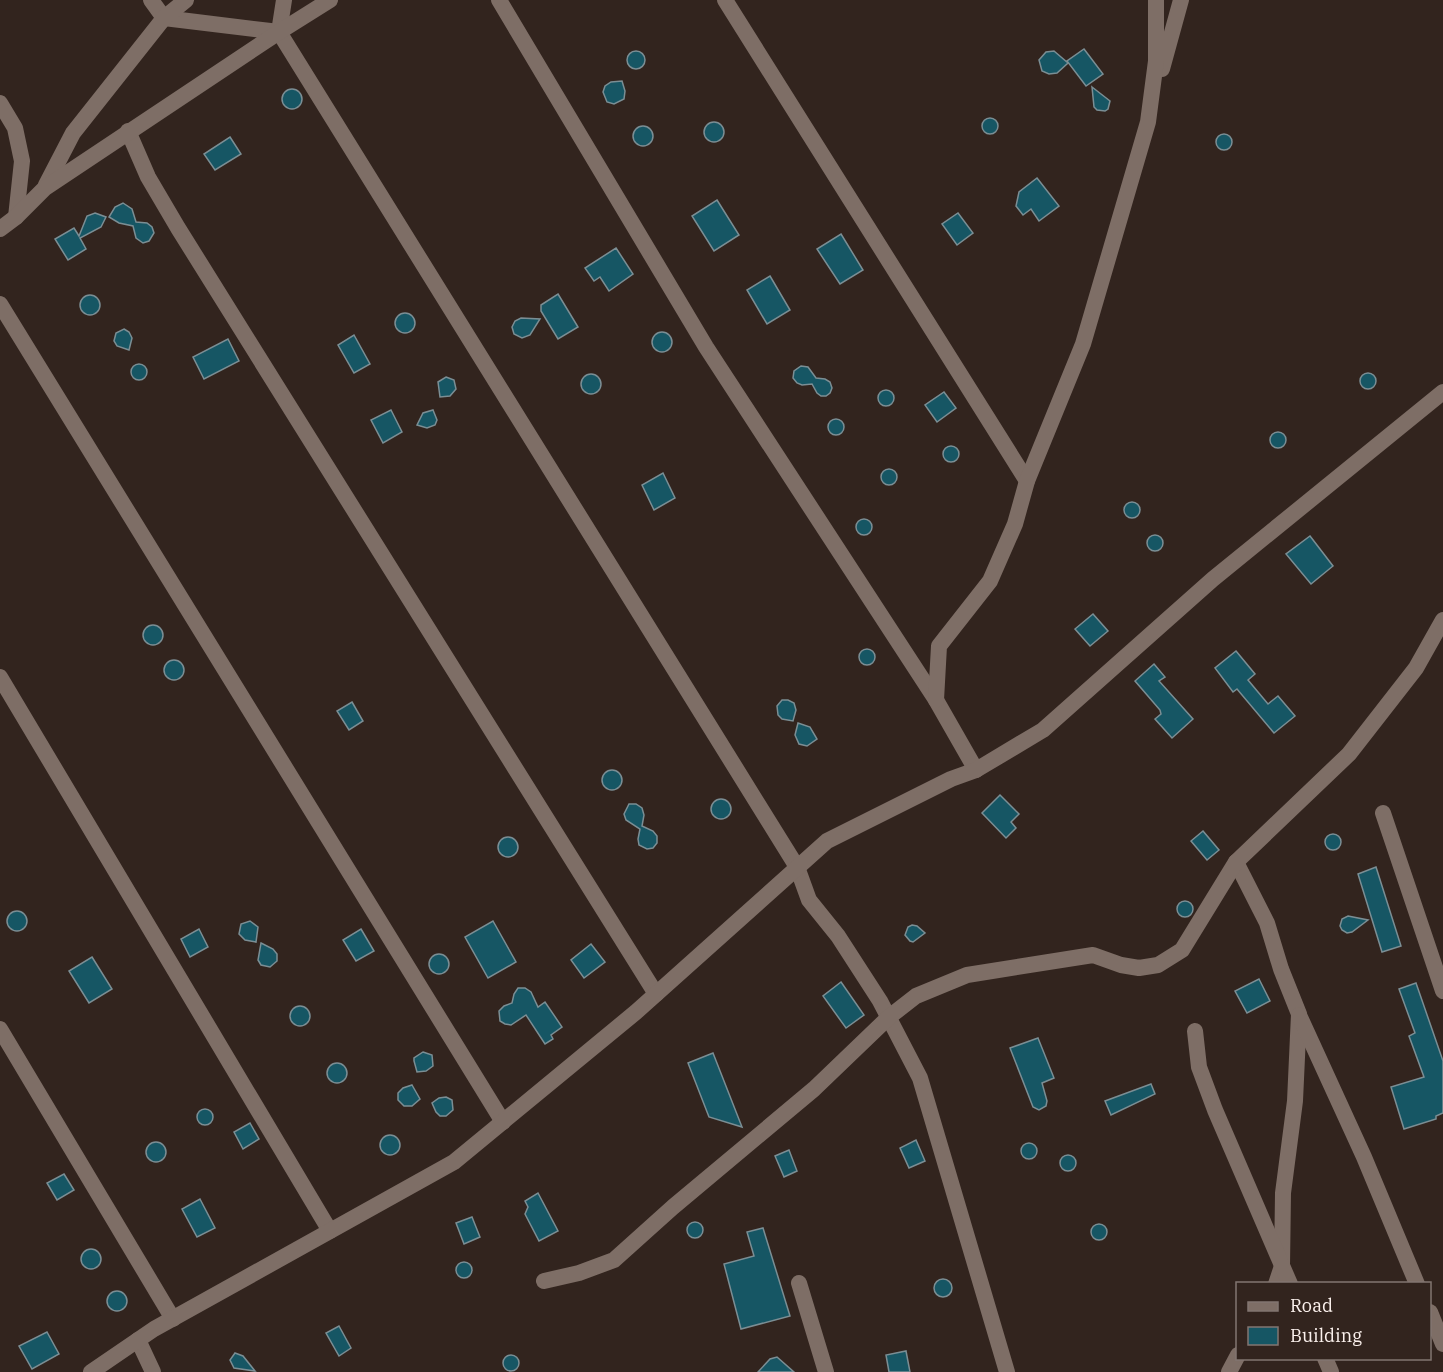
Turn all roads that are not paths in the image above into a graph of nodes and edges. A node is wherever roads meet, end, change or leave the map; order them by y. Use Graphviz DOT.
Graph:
graph roads {
  1 [pos="151,0"];
  2 [pos="186,0"];
  3 [pos="285,0"];
  4 [pos="330,0"];
  5 [pos="499,0"];
  6 [pos="725,0"];
  7 [pos="1156,0"];
  8 [pos="1181,0"];
  9 [pos="164,18"];
  10 [pos="279,32"];
  11 [pos="0,104"];
  12 [pos="1148,122"];
  13 [pos="129,131"];
  14 [pos="45,189"];
  15 [pos="16,217"];
  16 [pos="0,229"];
  17 [pos="0,304"];
  18 [pos="1443,392"];
  19 [pos="1027,481"];
  20 [pos="1443,620"];
  21 [pos="0,677"];
  22 [pos="936,700"];
  23 [pos="976,770"];
  24 [pos="1383,813"];
  25 [pos="1236,862"];
  26 [pos="797,867"];
  27 [pos="1443,991"];
  28 [pos="656,994"];
  29 [pos="1299,1014"];
  30 [pos="889,1017"];
  31 [pos="0,1029"];
  32 [pos="1195,1031"];
  33 [pos="503,1122"];
  34 [pos="330,1231"];
  35 [pos="1282,1266"];
  36 [pos="544,1281"];
  37 [pos="1277,1282"];
  38 [pos="1289,1282"];
  39 [pos="1417,1282"];
  40 [pos="799,1283"];
  41 [pos="1431,1314"];
  42 [pos="173,1319"];
  43 [pos="138,1340"];
  44 [pos="1443,1344"];
  45 [pos="92,1372"];
  46 [pos="153,1372"];
  47 [pos="826,1372"];
  48 [pos="1007,1372"];
  1 -- 9 [label="street"];
  2 -- 9 [label="street"];
  3 -- 10 [label="street"];
  4 -- 10 [label="street"];
  5 -- 22 [label="street"];
  6 -- 19 [label="street"];
  7 -- 12 [label="street"];
  8 -- 12 [label="street"];
  9 -- 10 [label="street"];
  9 -- 14 [label="street"];
  10 -- 13 [label="street"];
  10 -- 26 [label="street"];
  11 -- 15 [label="street"];
  12 -- 19 [label="street"];
  13 -- 14 [label="street"];
  13 -- 28 [label="street"];
  14 -- 15 [label="street"];
  15 -- 16 [label="street"];
  17 -- 33 [label="street"];
  18 -- 23 [label="street"];
  19 -- 22 [label="street"];
  20 -- 25 [label="street"];
  21 -- 34 [label="street"];
  22 -- 23 [label="street"];
  23 -- 26 [label="street"];
  24 -- 27 [label="street"];
  25 -- 29 [label="street"];
  25 -- 30 [label="street"];
  26 -- 28 [label="street"];
  26 -- 30 [label="street"];
  28 -- 33 [label="street"];
  29 -- 35 [label="street"];
  29 -- 39 [label="street"];
  30 -- 36 [label="street"];
  30 -- 48 [label="street"];
  31 -- 42 [label="street"];
  32 -- 35 [label="street"];
  33 -- 34 [label="street"];
  34 -- 42 [label="street"];
  35 -- 37 [label="street"];
  35 -- 38 [label="street"];
  40 -- 47 [label="street"];
  41 -- 44 [label="street"];
  42 -- 43 [label="street"];
  43 -- 45 [label="street"];
  43 -- 46 [label="street"];
}
